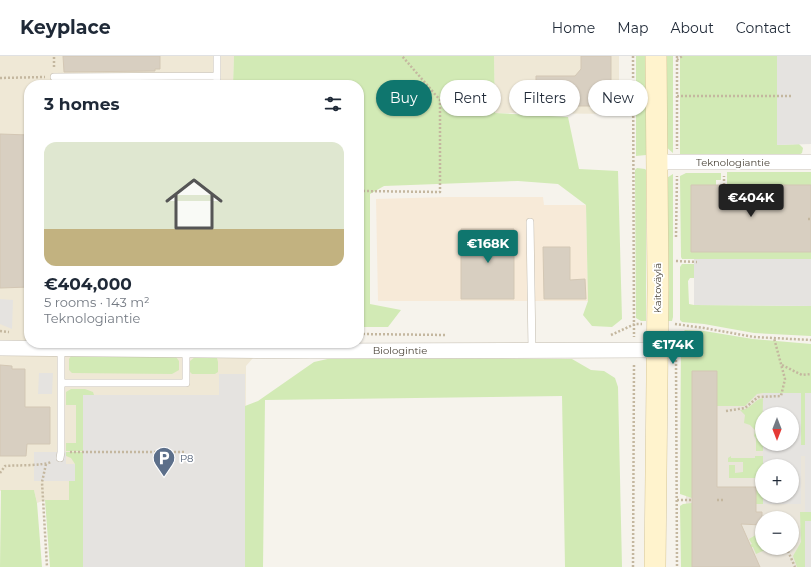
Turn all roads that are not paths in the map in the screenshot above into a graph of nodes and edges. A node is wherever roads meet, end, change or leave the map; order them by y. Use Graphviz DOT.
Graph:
graph roads {
  1 [pos="217,56"];
  2 [pos="656,56"];
  3 [pos="217,76"];
  4 [pos="54,77"];
  5 [pos="217,80"];
  6 [pos="656,162"];
  7 [pos="811,162"];
  8 [pos="530,222"];
  9 [pos="0,348"];
  10 [pos="90,348"];
  11 [pos="168,348"];
  12 [pos="213,348"];
  13 [pos="364,348"];
  14 [pos="61,349"];
  15 [pos="186,350"];
  16 [pos="532,350"];
  17 [pos="656,350"];
  18 [pos="62,383"];
  19 [pos="60,455"];
  20 [pos="655,567"];
  1 -- 3 [label="lane"];
  2 -- 6 [label="street, Kaitoväylä"];
  3 -- 4 [label="lane"];
  3 -- 5 [label="lane"];
  6 -- 7 [label="street, Teknologiantie"];
  6 -- 17 [label="street, Kaitoväylä"];
  8 -- 16 [label="lane"];
  9 -- 14 [label="street, Biologintie"];
  10 -- 14 [label="street, Biologintie"];
  11 -- 15 [label="street, Biologintie"];
  12 -- 15 [label="street, Biologintie"];
  13 -- 16 [label="street, Biologintie"];
  14 -- 18 [label="lane"];
  15 -- 18 [label="lane"];
  16 -- 17 [label="street, Biologintie"];
  17 -- 20 [label="street, Kaitoväylä"];
  18 -- 19 [label="lane"];
}
